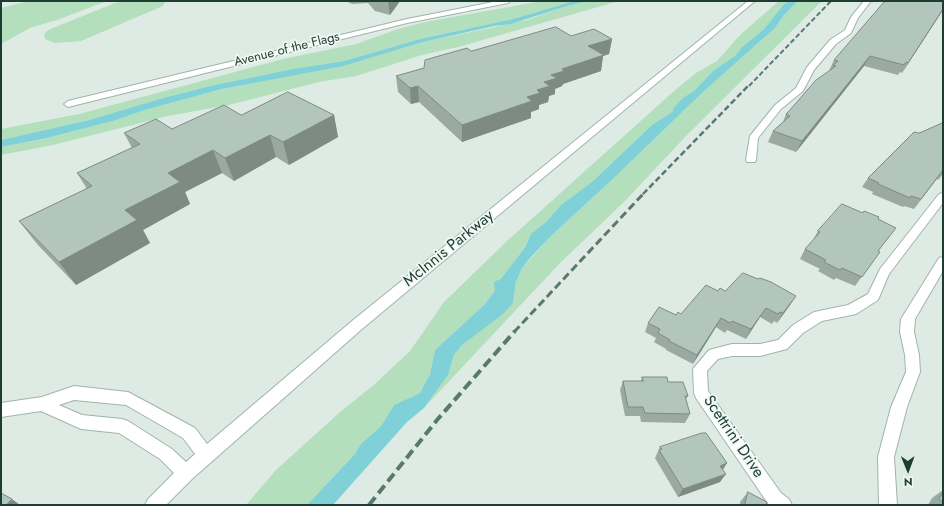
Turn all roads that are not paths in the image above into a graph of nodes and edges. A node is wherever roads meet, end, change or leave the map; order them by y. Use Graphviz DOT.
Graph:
graph roads {
  1 [pos="508,1"];
  2 [pos="752,1"];
  3 [pos="868,1"];
  4 [pos="68,104"];
  5 [pos="751,160"];
  6 [pos="943,196"];
  7 [pos="943,261"];
  8 [pos="42,404"];
  9 [pos="1,410"];
  10 [pos="206,456"];
  11 [pos="186,473"];
  12 [pos="154,505"];
  13 [pos="783,505"];
  14 [pos="888,505"];
  1 -- 4 [label="street, Avenue of the Flags"];
  2 -- 10 [label="street, McInnis Parkway"];
  3 -- 5 [label="street"];
  6 -- 13 [label="street, Scettrini Drive"];
  7 -- 14 [label="street"];
  8 -- 9 [label="street"];
  8 -- 10 [label="street"];
  8 -- 11 [label="street"];
  10 -- 11 [label="street, McInnis Parkway"];
  11 -- 12 [label="street, McInnis Parkway"];
}
